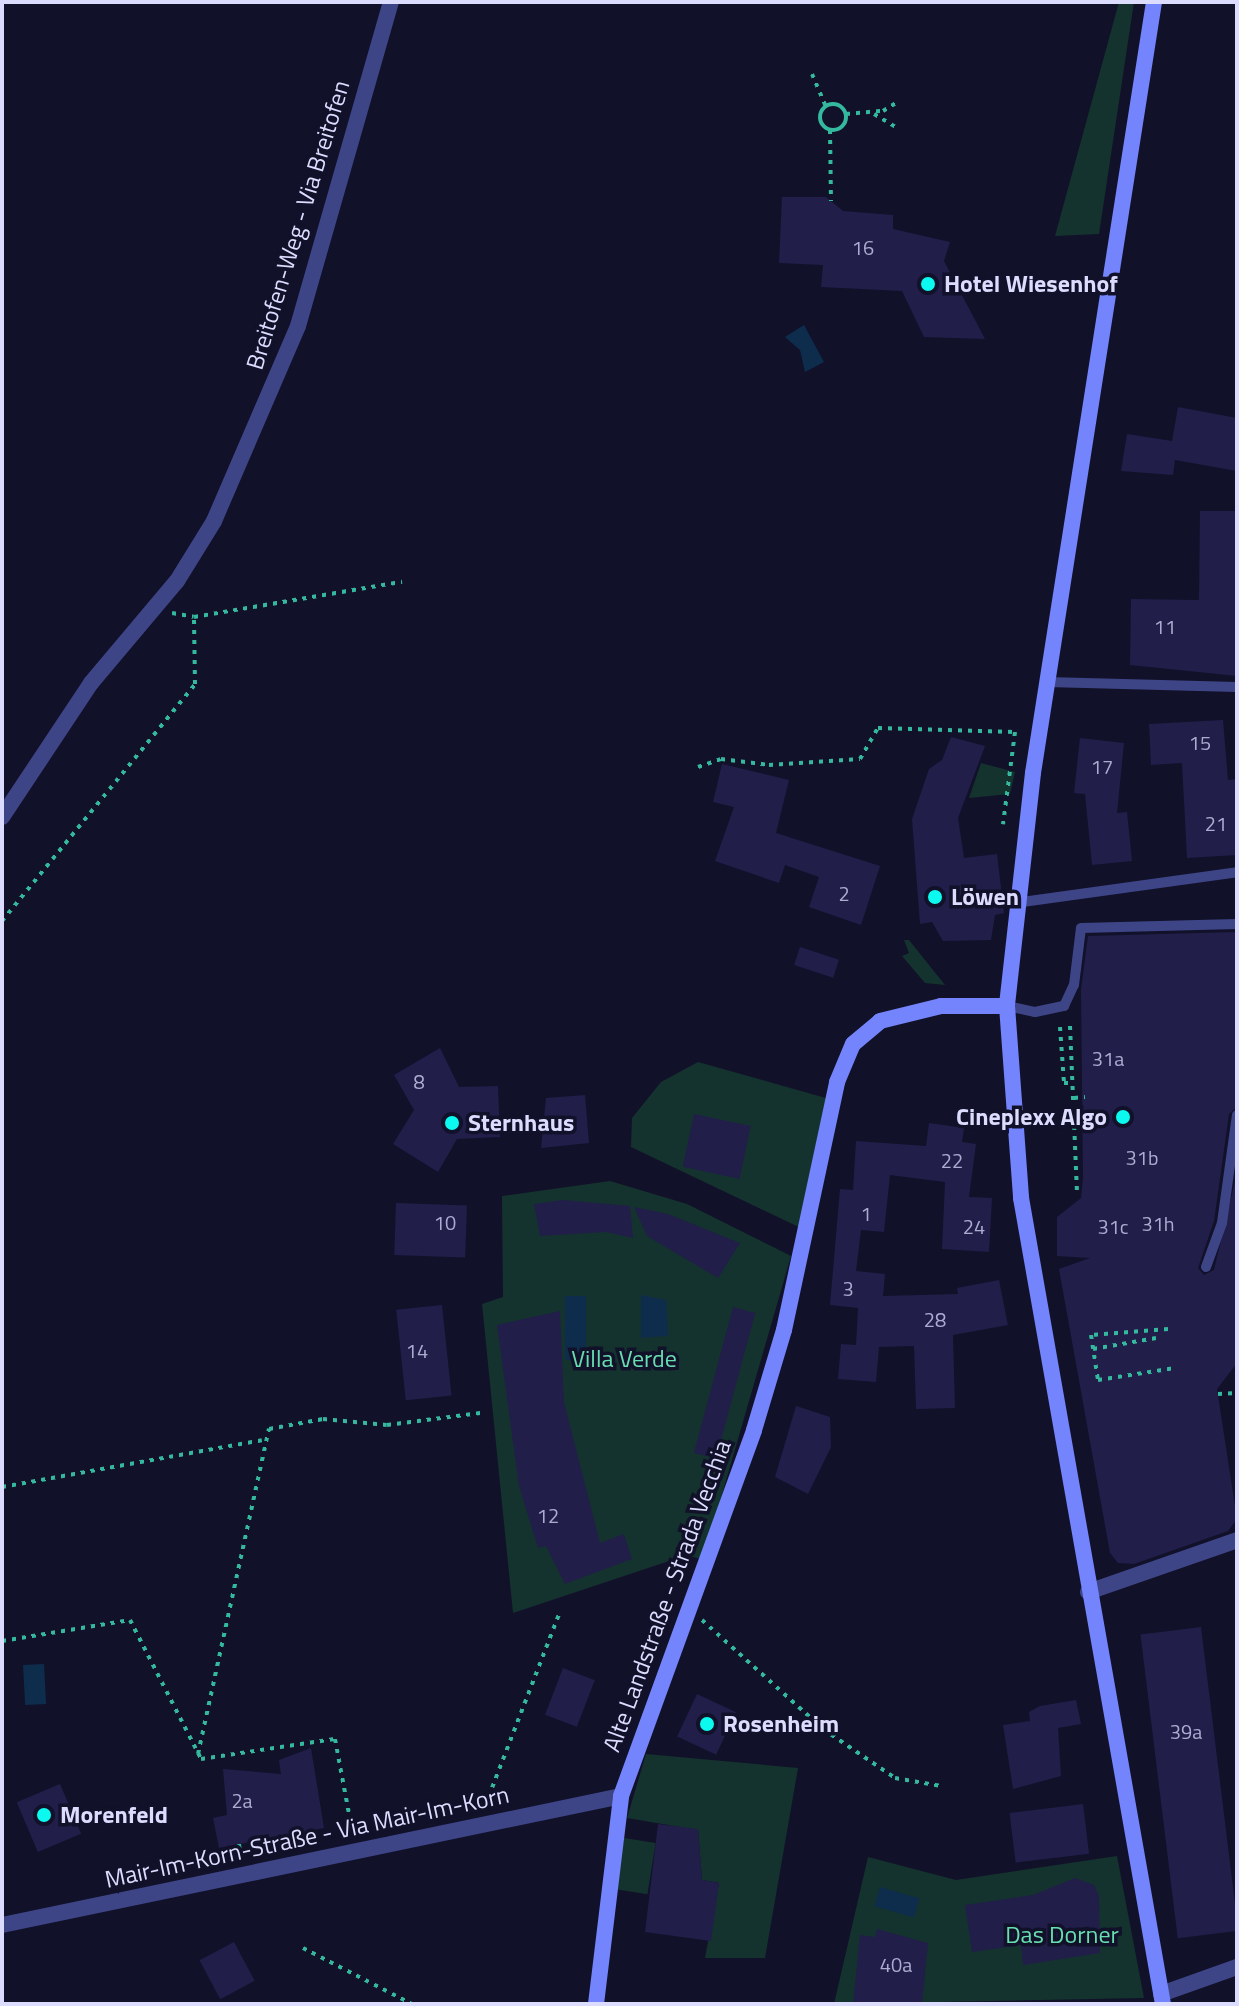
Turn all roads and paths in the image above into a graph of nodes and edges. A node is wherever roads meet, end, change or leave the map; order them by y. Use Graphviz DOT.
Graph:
graph roads {
  1 [pos="391,2"];
  2 [pos="1154,2"];
  3 [pos="812,74"];
  4 [pos="899,101"];
  5 [pos="825,105"];
  6 [pos="846,114"];
  7 [pos="871,114"];
  8 [pos="896,127"];
  9 [pos="830,130"];
  10 [pos="831,201"];
  11 [pos="402,582"];
  12 [pos="154,610"];
  13 [pos="194,617"];
  14 [pos="1047,682"];
  15 [pos="1237,687"];
  16 [pos="698,767"];
  17 [pos="2,817"];
  18 [pos="1003,824"];
  19 [pos="1237,872"];
  20 [pos="1015,903"];
  21 [pos="2,921"];
  22 [pos="1237,924"];
  23 [pos="1007,1006"];
  24 [pos="1070,1026"];
  25 [pos="1060,1027"];
  26 [pos="1073,1083"];
  27 [pos="1085,1097"];
  28 [pos="1074,1098"];
  29 [pos="1237,1115"];
  30 [pos="1077,1195"];
  31 [pos="1206,1267"];
  32 [pos="1168,1329"];
  33 [pos="1156,1338"];
  34 [pos="1093,1349"];
  35 [pos="1175,1368"];
  36 [pos="1237,1393"];
  37 [pos="1218,1394"];
  38 [pos="480,1413"];
  39 [pos="262,1440"];
  40 [pos="2,1487"];
  41 [pos="1237,1540"];
  42 [pos="1088,1592"];
  43 [pos="560,1612"];
  44 [pos="689,1613"];
  45 [pos="2,1641"];
  46 [pos="198,1754"];
  47 [pos="941,1786"];
  48 [pos="621,1796"];
  49 [pos="471,1808"];
  50 [pos="367,1828"];
  51 [pos="353,1831"];
  52 [pos="357,1853"];
  53 [pos="2,1925"];
  54 [pos="303,1948"];
  55 [pos="1237,1967"];
  56 [pos="1162,1999"];
  57 [pos="412,2004"];
  58 [pos="596,2004"];
  1 -- 12 [label="street, Breitofen-Weg - Via Breitofen"];
  2 -- 14 [label="main road"];
  3 -- 5 [label="path"];
  4 -- 7 [label="path"];
  5 -- 6 [label="path"];
  5 -- 9 [label="path"];
  6 -- 7 [label="path"];
  6 -- 9 [label="path"];
  7 -- 8 [label="path"];
  9 -- 10 [label="path"];
  11 -- 13 [label="path"];
  12 -- 13 [label="path"];
  12 -- 17 [label="street, Breitofen-Weg - Via Breitofen"];
  13 -- 21 [label="path"];
  14 -- 15 [label="lane"];
  14 -- 20 [label="main road"];
  16 -- 18 [label="path"];
  19 -- 20 [label="lane"];
  20 -- 23 [label="main road"];
  22 -- 23 [label="lane"];
  23 -- 42 [label="main road"];
  23 -- 44 [label="main road, Alte Landstraße - Strada Vecchia"];
  24 -- 26 [label="path"];
  25 -- 26 [label="path"];
  26 -- 28 [label="path"];
  27 -- 28 [label="path"];
  28 -- 30 [label="path"];
  29 -- 31 [label="lane"];
  32 -- 34 [label="path"];
  33 -- 34 [label="path"];
  34 -- 35 [label="path"];
  36 -- 37 [label="path"];
  38 -- 39 [label="path"];
  39 -- 40 [label="path"];
  39 -- 46 [label="path"];
  41 -- 42 [label="street"];
  42 -- 56 [label="main road"];
  43 -- 49 [label="path"];
  44 -- 47 [label="path"];
  44 -- 48 [label="main road, Alte Landstraße - Strada Vecchia"];
  45 -- 46 [label="path"];
  46 -- 51 [label="path"];
  48 -- 52 [label="street, Mair-Im-Korn-Straße - Via Mair-Im-Korn"];
  48 -- 58 [label="main road, Alte Landstraße - Strada Vecchia"];
  50 -- 51 [label="path"];
  51 -- 52 [label="path"];
  52 -- 53 [label="street, Mair-Im-Korn-Straße - Via Mair-Im-Korn"];
  54 -- 57 [label="path"];
  55 -- 56 [label="street"];
}
